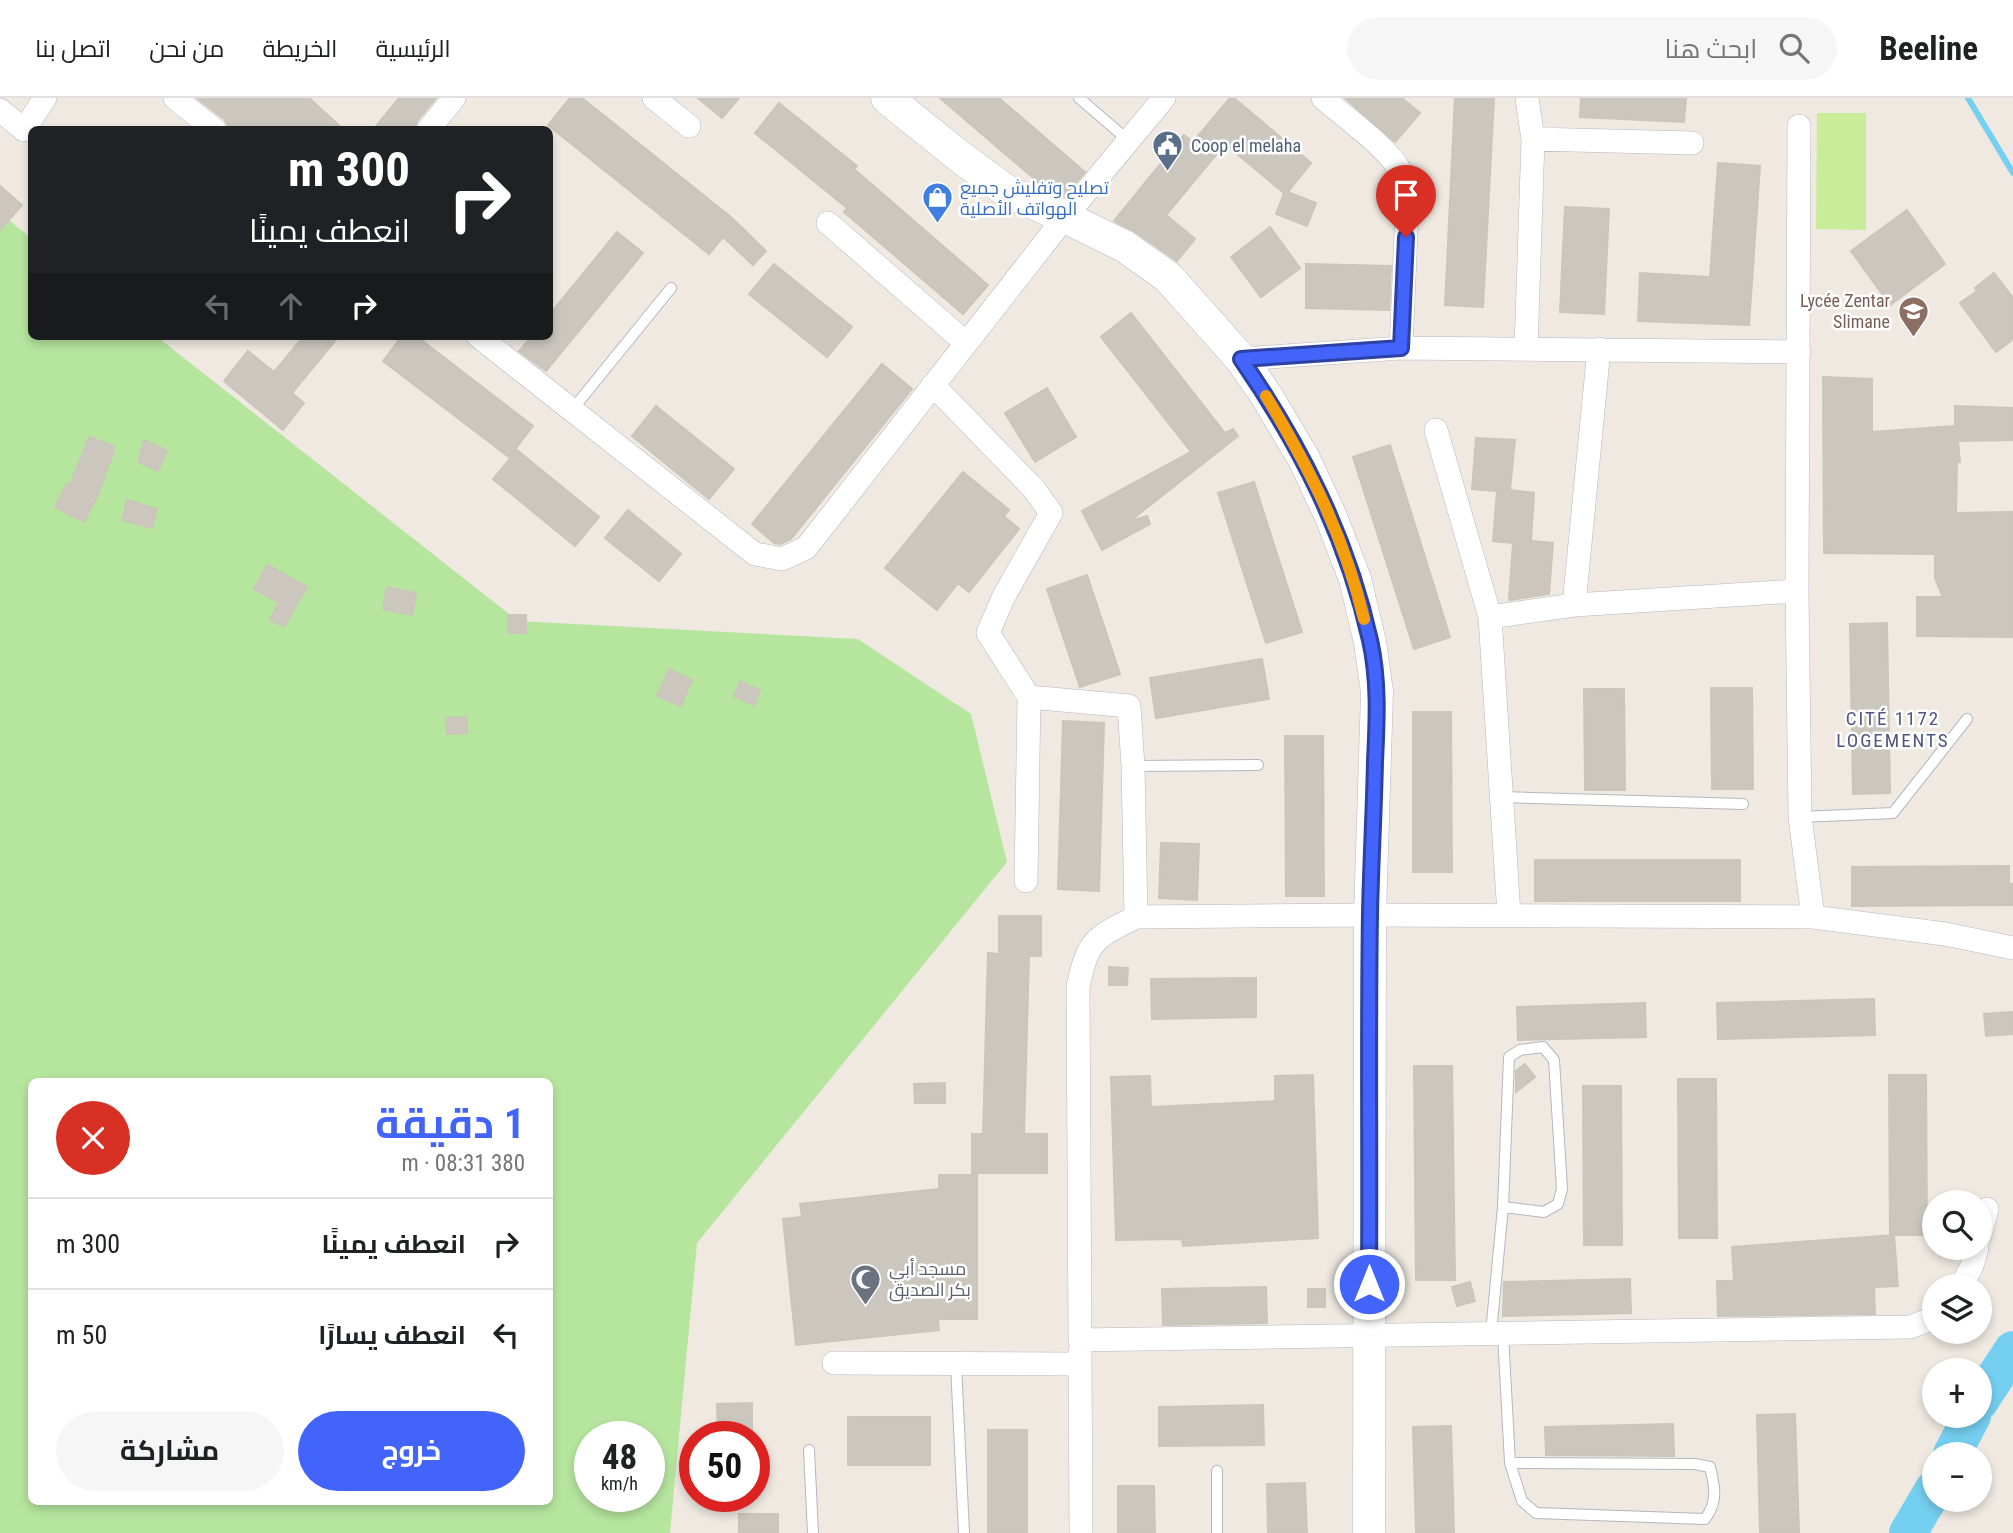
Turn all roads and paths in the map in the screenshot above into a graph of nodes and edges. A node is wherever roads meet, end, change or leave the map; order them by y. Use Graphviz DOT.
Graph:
graph roads {
  1 [pos="45,98"];
  2 [pos="175,98"];
  3 [pos="454,98"];
  4 [pos="654,98"];
  5 [pos="887,98"];
  6 [pos="1079,98"];
  7 [pos="1164,98"];
  8 [pos="1323,98"];
  9 [pos="1527,98"];
  10 [pos="0,110"];
  11 [pos="689,125"];
  12 [pos="210,126"];
  13 [pos="431,126"];
  14 [pos="1800,126"];
  15 [pos="1533,139"];
  16 [pos="1129,141"];
  17 [pos="1692,143"];
  18 [pos="1065,217"];
  19 [pos="828,223"];
  20 [pos="671,288"];
  21 [pos="483,340"];
  22 [pos="966,343"];
  23 [pos="1401,348"];
  24 [pos="1526,349"];
  25 [pos="1599,349"];
  26 [pos="1799,352"];
  27 [pos="1241,359"];
  28 [pos="933,385"];
  29 [pos="572,410"];
  30 [pos="1436,429"];
  31 [pos="1797,591"];
  32 [pos="1574,606"];
  33 [pos="1490,617"];
  34 [pos="1030,697"];
  35 [pos="1967,719"];
  36 [pos="1258,765"];
  37 [pos="1133,766"];
  38 [pos="1502,797"];
  39 [pos="1743,804"];
  40 [pos="1800,817"];
  41 [pos="1026,881"];
  42 [pos="1370,915"];
  43 [pos="1509,915"];
  44 [pos="1813,917"];
  45 [pos="1136,918"];
  46 [pos="2013,948"];
  47 [pos="1503,1208"];
  48 [pos="1922,1322"];
  49 [pos="1497,1334"];
  50 [pos="1369,1336"];
  51 [pos="1080,1340"];
  52 [pos="834,1363"];
  53 [pos="956,1364"];
  54 [pos="1080,1364"];
  55 [pos="808,1450"];
  56 [pos="1510,1463"];
  57 [pos="1217,1471"];
  58 [pos="813,1533"];
  59 [pos="964,1533"];
  60 [pos="1081,1533"];
  61 [pos="1217,1533"];
  62 [pos="1369,1533"];
  1 -- 10 [label="street"];
  2 -- 12 [label="street"];
  3 -- 13 [label="street"];
  4 -- 11 [label="street"];
  5 -- 18 [label="main road"];
  6 -- 16 [label="lane"];
  7 -- 16 [label="street"];
  8 -- 23 [label="street"];
  9 -- 15 [label="street"];
  14 -- 26 [label="street"];
  15 -- 17 [label="street"];
  15 -- 24 [label="street"];
  16 -- 18 [label="street"];
  18 -- 22 [label="street"];
  18 -- 27 [label="main road"];
  19 -- 22 [label="street"];
  20 -- 29 [label="lane"];
  21 -- 29 [label="street"];
  22 -- 28 [label="street"];
  23 -- 24 [label="street"];
  23 -- 27 [label="street"];
  24 -- 25 [label="street"];
  25 -- 26 [label="street"];
  25 -- 32 [label="street"];
  26 -- 31 [label="street"];
  27 -- 42 [label="main road"];
  28 -- 29 [label="street"];
  28 -- 34 [label="street"];
  30 -- 33 [label="street"];
  31 -- 32 [label="street"];
  31 -- 40 [label="street"];
  32 -- 33 [label="street"];
  33 -- 38 [label="street"];
  34 -- 37 [label="street"];
  34 -- 41 [label="street"];
  35 -- 40 [label="lane"];
  36 -- 37 [label="lane"];
  37 -- 45 [label="street"];
  38 -- 39 [label="lane"];
  38 -- 43 [label="street"];
  40 -- 44 [label="street"];
  42 -- 43 [label="street"];
  42 -- 45 [label="street"];
  42 -- 50 [label="main road"];
  43 -- 44 [label="street"];
  44 -- 46 [label="street"];
  45 -- 51 [label="street"];
  47 -- 47 [label="lane"];
  47 -- 49 [label="lane"];
  48 -- 49 [label="street"];
  49 -- 50 [label="street"];
  49 -- 56 [label="lane"];
  50 -- 51 [label="street"];
  50 -- 62 [label="main road"];
  51 -- 54 [label="street"];
  52 -- 53 [label="street"];
  53 -- 54 [label="street"];
  53 -- 59 [label="lane"];
  54 -- 60 [label="street"];
  55 -- 58 [label="lane"];
  56 -- 56 [label="lane"];
  57 -- 61 [label="lane"];
}
